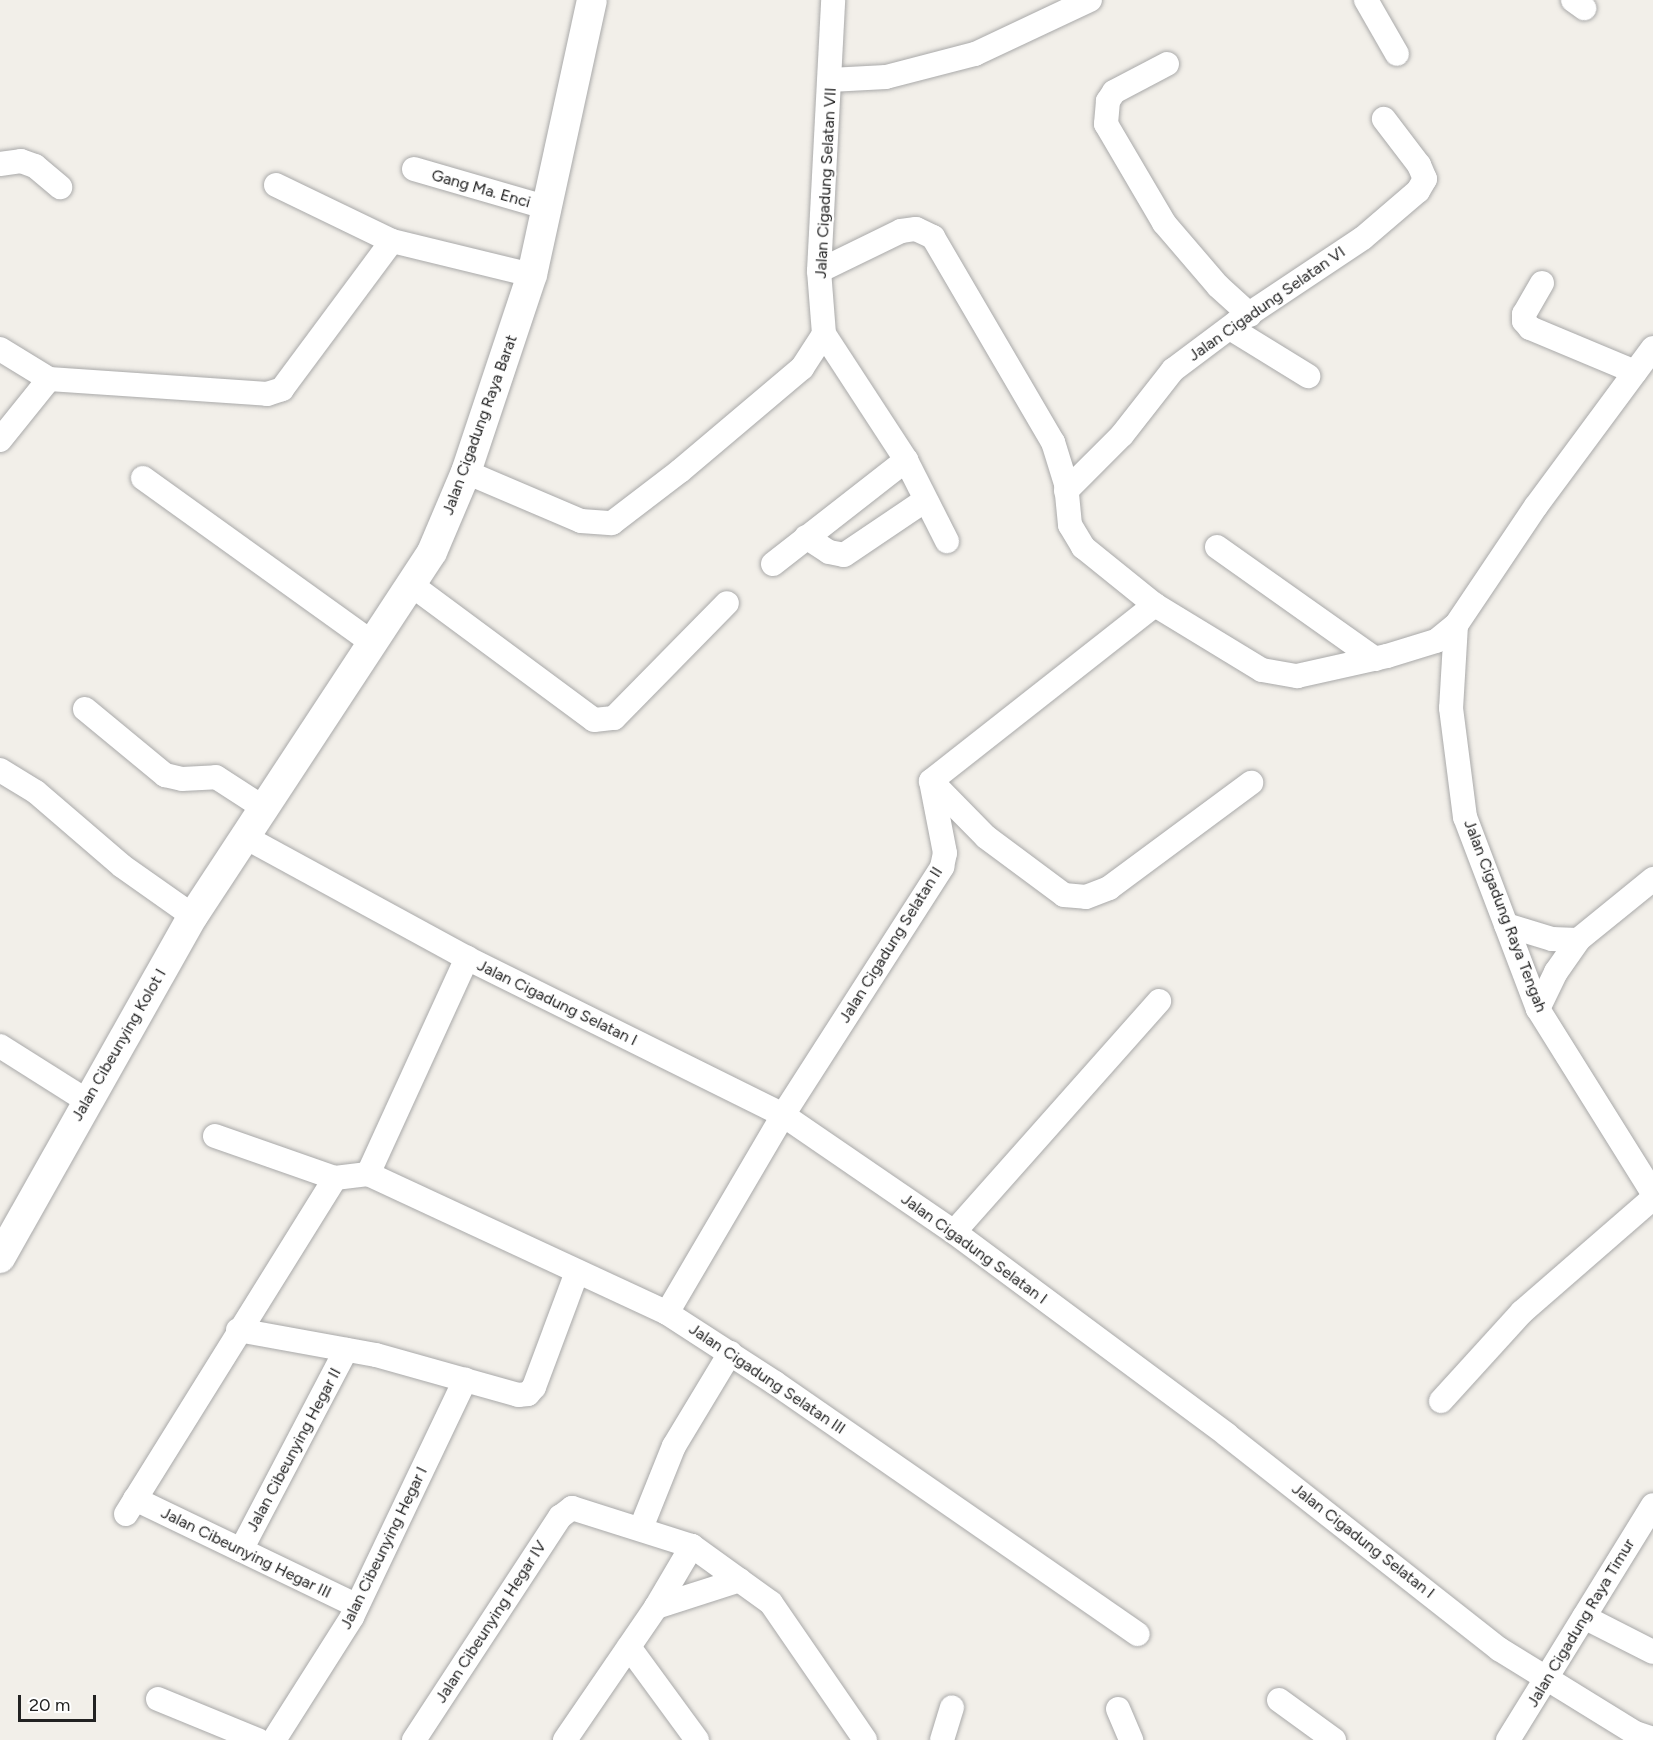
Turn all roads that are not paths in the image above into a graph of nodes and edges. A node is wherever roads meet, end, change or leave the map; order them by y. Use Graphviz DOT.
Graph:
graph roads {
  1 [pos="592,0"];
  2 [pos="833,0"];
  3 [pos="1090,0"];
  4 [pos="1366,0"];
  5 [pos="1396,54"];
  6 [pos="1167,64"];
  7 [pos="830,80"];
  8 [pos="1384,119"];
  9 [pos="0,164"];
  10 [pos="414,169"];
  11 [pos="276,185"];
  12 [pos="60,187"];
  13 [pos="548,208"];
  14 [pos="392,241"];
  15 [pos="819,271"];
  16 [pos="532,275"];
  17 [pos="1542,283"];
  18 [pos="1250,315"];
  19 [pos="1230,328"];
  20 [pos="824,333"];
  21 [pos="1653,348"];
  22 [pos="0,349"];
  23 [pos="1635,372"];
  24 [pos="1308,376"];
  25 [pos="49,379"];
  26 [pos="0,440"];
  27 [pos="906,460"];
  28 [pos="466,472"];
  29 [pos="143,478"];
  30 [pos="1066,491"];
  31 [pos="924,501"];
  32 [pos="806,537"];
  33 [pos="947,541"];
  34 [pos="1217,547"];
  35 [pos="773,564"];
  36 [pos="413,586"];
  37 [pos="728,603"];
  38 [pos="1155,605"];
  39 [pos="1456,626"];
  40 [pos="374,644"];
  41 [pos="1375,659"];
  42 [pos="85,709"];
  43 [pos="0,770"];
  44 [pos="931,781"];
  45 [pos="1251,783"];
  46 [pos="264,808"];
  47 [pos="245,837"];
  48 [pos="1653,879"];
  49 [pos="193,916"];
  50 [pos="1506,925"];
  51 [pos="1578,940"];
  52 [pos="467,958"];
  53 [pos="1159,1001"];
  54 [pos="1538,1009"];
  55 [pos="0,1046"];
  56 [pos="87,1101"];
  57 [pos="783,1115"];
  58 [pos="215,1136"];
  59 [pos="368,1174"];
  60 [pos="335,1178"];
  61 [pos="1653,1193"];
  62 [pos="1653,1198"];
  63 [pos="954,1232"];
  64 [pos="0,1258"];
  65 [pos="577,1272"];
  66 [pos="667,1313"];
  67 [pos="238,1330"];
  68 [pos="346,1350"];
  69 [pos="730,1353"];
  70 [pos="465,1380"];
  71 [pos="1441,1401"];
  72 [pos="1653,1507"];
  73 [pos="641,1528"];
  74 [pos="692,1546"];
  75 [pos="241,1550"];
  76 [pos="740,1580"];
  77 [pos="357,1606"];
  78 [pos="656,1607"];
  79 [pos="1584,1617"];
  80 [pos="1138,1634"];
  81 [pos="629,1647"];
  82 [pos="1653,1652"];
  83 [pos="1548,1680"];
  84 [pos="158,1699"];
  85 [pos="1279,1700"];
  86 [pos="952,1707"];
  87 [pos="1118,1709"];
  88 [pos="1653,1739"];
  89 [pos="258,1740"];
  90 [pos="274,1740"];
  91 [pos="414,1740"];
  92 [pos="565,1740"];
  93 [pos="697,1740"];
  94 [pos="865,1740"];
  95 [pos="942,1740"];
  96 [pos="1131,1740"];
  97 [pos="1334,1740"];
  98 [pos="1508,1740"];
  1 -- 13 [label="street, Jalan Cigadung Raya Barat"];
  2 -- 7 [label="street"];
  3 -- 7 [label="street, Jalan Cigadung Selatan VII"];
  4 -- 5 [label="street"];
  6 -- 18 [label="street"];
  7 -- 15 [label="street, Jalan Cigadung Selatan VII"];
  8 -- 18 [label="street, Jalan Cigadung Selatan VI"];
  9 -- 12 [label="street"];
  10 -- 13 [label="street, Gang Ma. Enci"];
  11 -- 14 [label="street"];
  13 -- 16 [label="street, Jalan Cigadung Raya Barat"];
  14 -- 16 [label="street"];
  14 -- 25 [label="street"];
  15 -- 20 [label="street, Jalan Cigadung Selatan VII"];
  15 -- 30 [label="street"];
  16 -- 28 [label="street, Jalan Cigadung Raya Barat"];
  17 -- 23 [label="street"];
  18 -- 19 [label="street, Jalan Cigadung Selatan VI"];
  19 -- 24 [label="street"];
  19 -- 30 [label="street, Jalan Cigadung Selatan VI"];
  20 -- 27 [label="street"];
  20 -- 28 [label="street"];
  21 -- 23 [label="street"];
  22 -- 25 [label="street"];
  23 -- 39 [label="street"];
  25 -- 26 [label="street"];
  27 -- 31 [label="street"];
  27 -- 32 [label="street"];
  28 -- 36 [label="street, Jalan Cigadung Raya Barat"];
  29 -- 40 [label="street"];
  30 -- 38 [label="street"];
  31 -- 32 [label="street"];
  31 -- 33 [label="street"];
  32 -- 35 [label="street"];
  34 -- 41 [label="street"];
  36 -- 37 [label="street"];
  36 -- 40 [label="street, Jalan Cigadung Raya Barat"];
  38 -- 41 [label="street"];
  38 -- 44 [label="street"];
  39 -- 41 [label="street"];
  39 -- 50 [label="street, Jalan Cigadung Raya Tengah"];
  40 -- 46 [label="street, Jalan Cigadung Raya Barat"];
  42 -- 46 [label="street"];
  43 -- 49 [label="street"];
  44 -- 45 [label="street"];
  44 -- 57 [label="street, Jalan Cigadung Selatan II"];
  46 -- 47 [label="street, Jalan Cigadung Raya Barat"];
  47 -- 49 [label="street, Jalan Cibeunying Kolot I"];
  47 -- 52 [label="street, Jalan Cigadung Selatan I"];
  48 -- 51 [label="street"];
  49 -- 56 [label="street, Jalan Cibeunying Kolot I"];
  50 -- 51 [label="street"];
  50 -- 54 [label="street, Jalan Cigadung Raya Tengah"];
  51 -- 54 [label="street"];
  52 -- 57 [label="street, Jalan Cigadung Selatan I"];
  52 -- 59 [label="street"];
  53 -- 63 [label="street"];
  54 -- 61 [label="street, Jalan Cigadung Raya Tengah"];
  55 -- 56 [label="street"];
  56 -- 64 [label="street, Jalan Cibeunying Kolot I"];
  57 -- 63 [label="street, Jalan Cigadung Selatan I"];
  57 -- 66 [label="street, Jalan Cigadung Selatan II"];
  58 -- 60 [label="street"];
  59 -- 60 [label="street"];
  59 -- 65 [label="street, Jalan Cigadung Selatan III"];
  60 -- 67 [label="street"];
  62 -- 71 [label="street"];
  63 -- 83 [label="street, Jalan Cigadung Selatan I"];
  65 -- 66 [label="street, Jalan Cigadung Selatan III"];
  65 -- 70 [label="street"];
  66 -- 69 [label="street, Jalan Cigadung Selatan III"];
  67 -- 68 [label="street"];
  67 -- 75 [label="street, Jalan Cibeunying Hegar III"];
  68 -- 70 [label="street"];
  68 -- 75 [label="street, Jalan Cibeunying Hegar II"];
  69 -- 73 [label="street"];
  69 -- 80 [label="street, Jalan Cigadung Selatan III"];
  70 -- 77 [label="street, Jalan Cibeunying Hegar I"];
  72 -- 79 [label="street, Jalan Cigadung Raya Timur"];
  73 -- 74 [label="street"];
  73 -- 91 [label="street, Jalan Cibeunying Hegar IV"];
  74 -- 76 [label="street"];
  74 -- 78 [label="street"];
  75 -- 77 [label="street, Jalan Cibeunying Hegar III"];
  76 -- 78 [label="street"];
  76 -- 94 [label="street"];
  77 -- 90 [label="street, Jalan Cibeunying Hegar I"];
  78 -- 81 [label="street"];
  79 -- 82 [label="street"];
  79 -- 83 [label="street, Jalan Cigadung Raya Timur"];
  81 -- 92 [label="street"];
  81 -- 93 [label="street"];
  83 -- 88 [label="street, Jalan Cigadung Selatan I"];
  83 -- 98 [label="street, Jalan Cigadung Raya Timur"];
  84 -- 89 [label="street"];
  85 -- 97 [label="street"];
  86 -- 95 [label="street"];
  87 -- 96 [label="street"];
}
